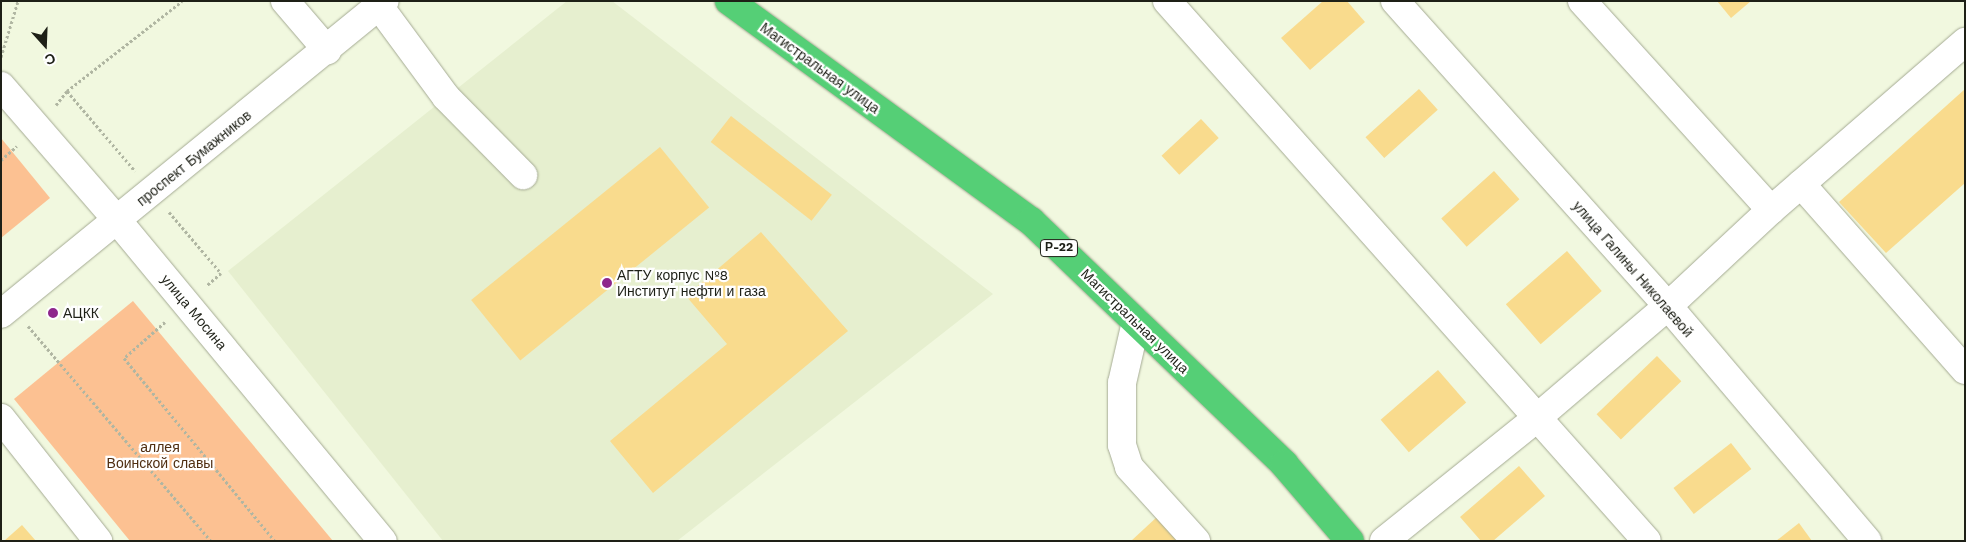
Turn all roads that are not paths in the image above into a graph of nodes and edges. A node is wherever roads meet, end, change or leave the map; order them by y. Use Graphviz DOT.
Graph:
graph roads {
  1 [pos="285,1"];
  2 [pos="729,1"];
  3 [pos="1167,1"];
  4 [pos="1395,1"];
  5 [pos="1582,1"];
  6 [pos="382,4"];
  7 [pos="1965,42"];
  8 [pos="327,50"];
  9 [pos="1,86"];
  10 [pos="523,175"];
  11 [pos="1801,184"];
  12 [pos="1771,210"];
  13 [pos="118,220"];
  14 [pos="1668,306"];
  15 [pos="6,310"];
  16 [pos="1136,322"];
  17 [pos="1964,367"];
  18 [pos="1538,417"];
  19 [pos="1,418"];
  20 [pos="98,541"];
  21 [pos="383,541"];
  22 [pos="1196,541"];
  23 [pos="1350,541"];
  24 [pos="1384,541"];
  25 [pos="1647,541"];
  26 [pos="1867,541"];
  1 -- 8 [label="street"];
  2 -- 16 [label="highway, Магистральная улица / Р-22"];
  3 -- 18 [label="street"];
  4 -- 14 [label="street, улица Галины Николаевой"];
  5 -- 12 [label="street"];
  6 -- 8 [label="street, проспект Бумажников"];
  6 -- 10 [label="street"];
  7 -- 11 [label="street"];
  8 -- 13 [label="street, проспект Бумажников"];
  9 -- 13 [label="street, улица Мосина"];
  11 -- 12 [label="street"];
  11 -- 17 [label="street"];
  12 -- 14 [label="street"];
  13 -- 15 [label="street, проспект Бумажников"];
  13 -- 21 [label="street, улица Мосина"];
  14 -- 18 [label="street"];
  14 -- 26 [label="street, улица Галины Николаевой"];
  16 -- 22 [label="street"];
  16 -- 23 [label="highway, Магистральная улица / Р-22"];
  18 -- 24 [label="street"];
  18 -- 25 [label="street"];
  19 -- 20 [label="street"];
}
